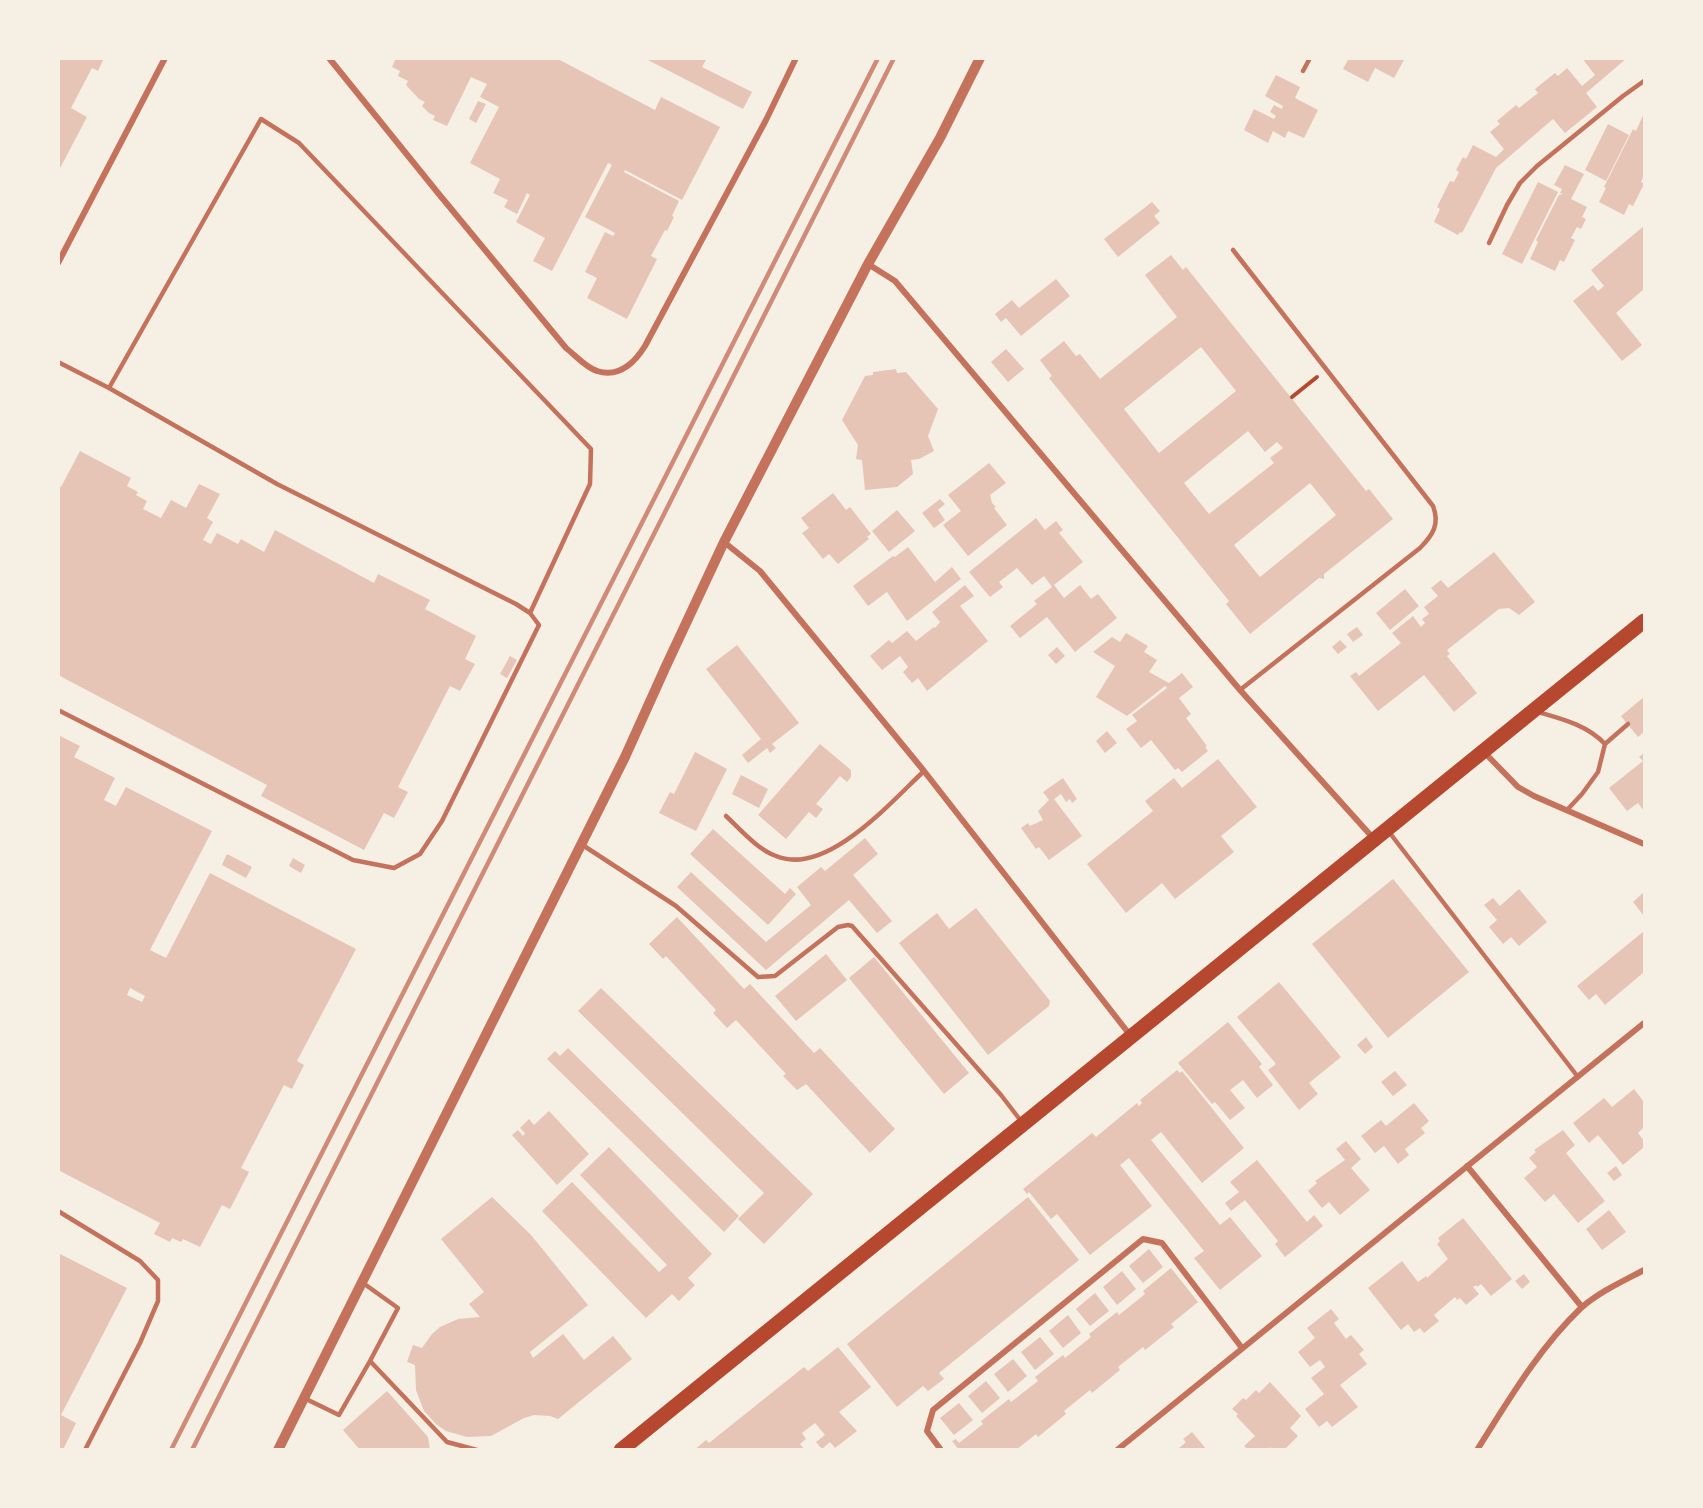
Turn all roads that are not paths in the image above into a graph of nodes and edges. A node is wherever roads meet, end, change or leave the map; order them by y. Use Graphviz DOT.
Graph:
graph roads {
  1 [pos="165,58"];
  2 [pos="329,58"];
  3 [pos="796,58"];
  4 [pos="980,58"];
  5 [pos="1310,58"];
  6 [pos="1304,71"];
  7 [pos="1644,81"];
  8 [pos="1489,243"];
  9 [pos="1233,250"];
  10 [pos="58,263"];
  11 [pos="868,264"];
  12 [pos="58,362"];
  13 [pos="109,388"];
  14 [pos="724,542"];
  15 [pos="530,613"];
  16 [pos="1644,621"];
  17 [pos="1240,690"];
  18 [pos="58,710"];
  19 [pos="1535,711"];
  20 [pos="1628,724"];
  21 [pos="1605,744"];
  22 [pos="1483,751"];
  23 [pos="924,771"];
  24 [pos="1567,810"];
  25 [pos="726,816"];
  26 [pos="1387,830"];
  27 [pos="1374,840"];
  28 [pos="581,844"];
  29 [pos="1644,844"];
  30 [pos="1644,1023"];
  31 [pos="1131,1035"];
  32 [pos="1578,1077"];
  33 [pos="1022,1123"];
  34 [pos="1467,1166"];
  35 [pos="58,1211"];
  36 [pos="1644,1270"];
  37 [pos="361,1282"];
  38 [pos="1582,1307"];
  39 [pos="1242,1348"];
  40 [pos="370,1361"];
  41 [pos="304,1398"];
  42 [pos="86,1449"];
  43 [pos="279,1449"];
  44 [pos="477,1449"];
  45 [pos="621,1449"];
  46 [pos="941,1449"];
  47 [pos="1117,1449"];
  48 [pos="1477,1449"];
  1 -- 10 [label="street"];
  2 -- 3 [label="street"];
  4 -- 11 [label="street"];
  5 -- 6 [label="lane"];
  7 -- 8 [label="lane"];
  9 -- 17 [label="lane"];
  11 -- 14 [label="street"];
  11 -- 17 [label="street"];
  12 -- 13 [label="lane"];
  13 -- 15 [label="lane"];
  13 -- 15 [label="lane"];
  14 -- 23 [label="street"];
  14 -- 28 [label="street"];
  15 -- 18 [label="lane"];
  16 -- 19 [label="main road"];
  17 -- 27 [label="street"];
  19 -- 21 [label="lane"];
  19 -- 22 [label="main road"];
  20 -- 21 [label="lane"];
  21 -- 24 [label="lane"];
  22 -- 24 [label="street"];
  22 -- 26 [label="main road"];
  23 -- 25 [label="lane"];
  23 -- 31 [label="street"];
  24 -- 29 [label="street"];
  26 -- 27 [label="main road"];
  26 -- 32 [label="lane"];
  27 -- 31 [label="main road"];
  28 -- 33 [label="lane"];
  28 -- 37 [label="street"];
  30 -- 32 [label="street"];
  31 -- 33 [label="main road"];
  32 -- 34 [label="street"];
  33 -- 45 [label="main road"];
  34 -- 38 [label="street"];
  34 -- 39 [label="street"];
  35 -- 42 [label="lane"];
  36 -- 38 [label="street"];
  37 -- 40 [label="lane"];
  37 -- 41 [label="street"];
  38 -- 48 [label="street"];
  39 -- 46 [label="street"];
  39 -- 47 [label="street"];
  40 -- 41 [label="lane"];
  40 -- 44 [label="lane"];
  41 -- 43 [label="street"];
}
